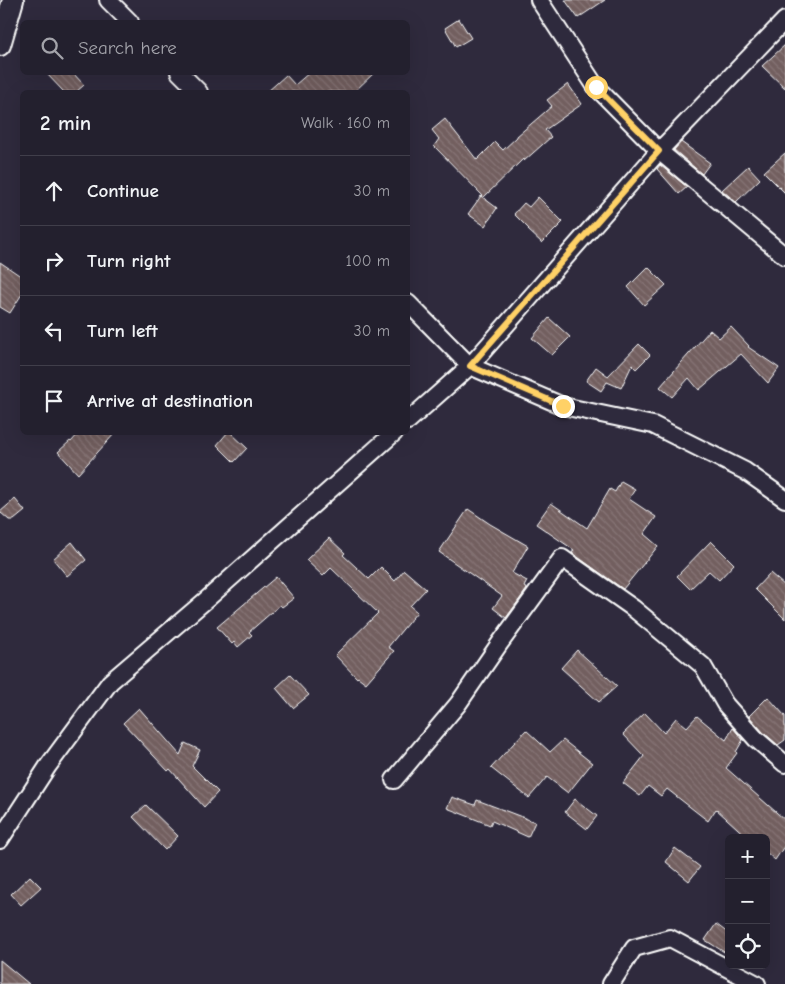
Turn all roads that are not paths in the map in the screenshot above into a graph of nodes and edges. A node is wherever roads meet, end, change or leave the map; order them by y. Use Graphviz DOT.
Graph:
graph roads {
  1 [pos="13,0"];
  2 [pos="108,0"];
  3 [pos="539,0"];
  4 [pos="128,20"];
  5 [pos="785,20"];
  6 [pos="0,45"];
  7 [pos="183,75"];
  8 [pos="197,90"];
  9 [pos="659,151"];
  10 [pos="785,256"];
  11 [pos="410,305"];
  12 [pos="470,366"];
  13 [pos="410,419"];
  14 [pos="392,435"];
  15 [pos="785,499"];
  16 [pos="785,764"];
  17 [pos="394,780"];
  18 [pos="0,840"];
  19 [pos="611,984"];
  20 [pos="757,984"];
  1 -- 6 [label="street"];
  2 -- 4 [label="street"];
  3 -- 9 [label="street"];
  5 -- 9 [label="street"];
  7 -- 8 [label="street"];
  9 -- 10 [label="street"];
  9 -- 12 [label="street"];
  11 -- 12 [label="street"];
  12 -- 13 [label="street"];
  12 -- 15 [label="street"];
  14 -- 18 [label="street"];
  16 -- 17 [label="street"];
  19 -- 20 [label="street"];
}
